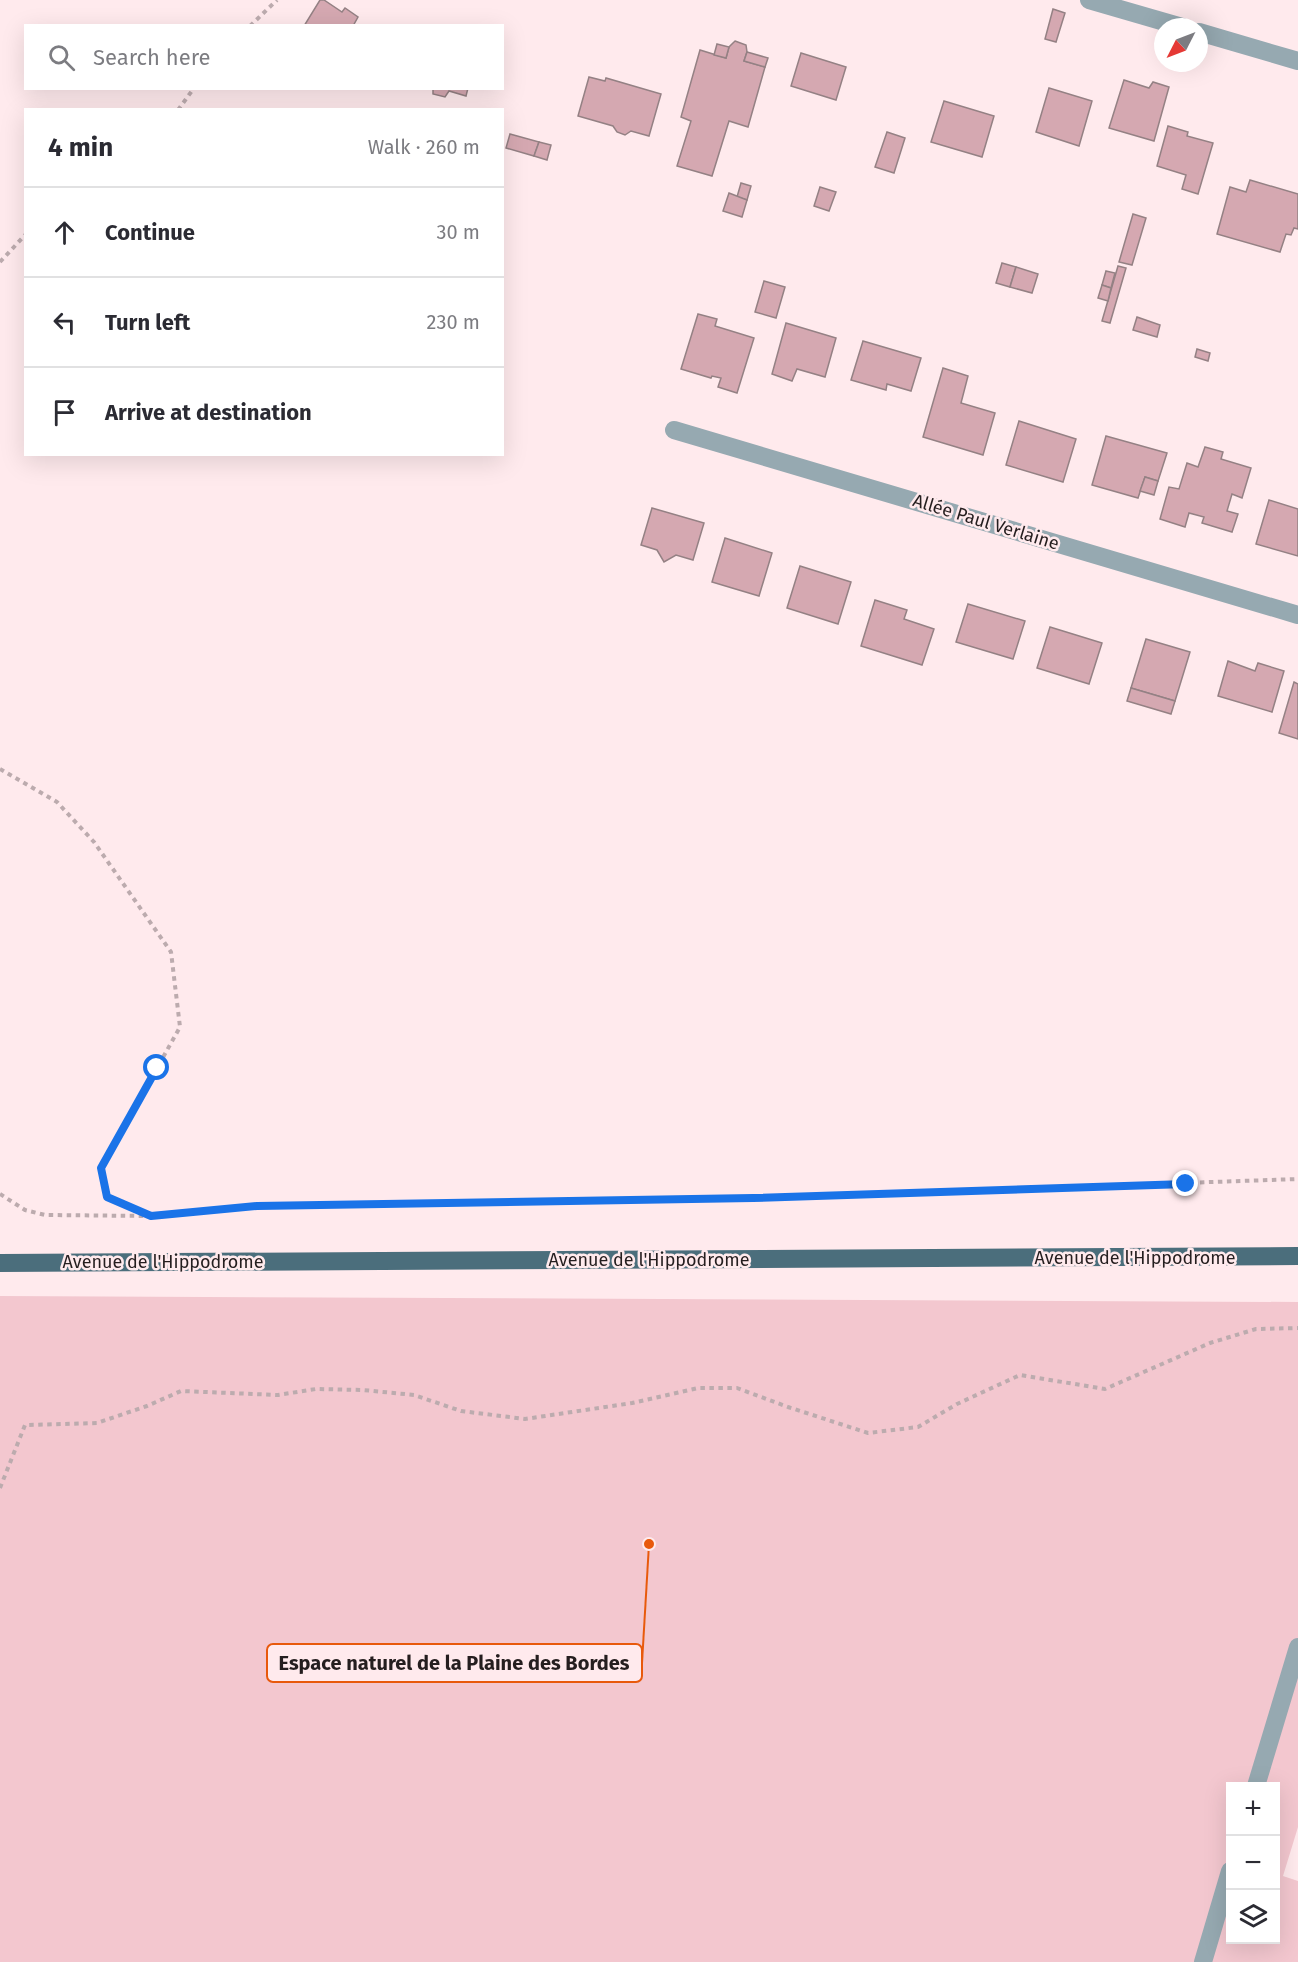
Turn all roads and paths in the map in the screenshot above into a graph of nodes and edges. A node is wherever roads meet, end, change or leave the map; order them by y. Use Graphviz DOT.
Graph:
graph roads {
  1 [pos="277,0"];
  2 [pos="1089,0"];
  3 [pos="1154,19"];
  4 [pos="252,24"];
  5 [pos="1208,35"];
  6 [pos="1298,61"];
  7 [pos="193,90"];
  8 [pos="179,108"];
  9 [pos="24,236"];
  10 [pos="0,262"];
  11 [pos="674,430"];
  12 [pos="1298,615"];
  13 [pos="0,769"];
  14 [pos="1298,1179"];
  15 [pos="0,1194"];
  16 [pos="151,1216"];
  17 [pos="1298,1256"];
  18 [pos="0,1263"];
  19 [pos="1298,1328"];
  20 [pos="0,1488"];
  21 [pos="1298,1647"];
  22 [pos="1257,1782"];
  23 [pos="1226,1884"];
  24 [pos="1203,1962"];
  1 -- 4 [label="path"];
  2 -- 3 [label="street"];
  5 -- 6 [label="street"];
  7 -- 8 [label="path"];
  9 -- 10 [label="path"];
  11 -- 12 [label="street, Allée Paul Verlaine"];
  13 -- 16 [label="path"];
  14 -- 16 [label="path"];
  15 -- 16 [label="path"];
  17 -- 18 [label="main road, Avenue de l'Hippodrome"];
  19 -- 20 [label="path"];
  21 -- 22 [label="street"];
  23 -- 24 [label="street"];
}
